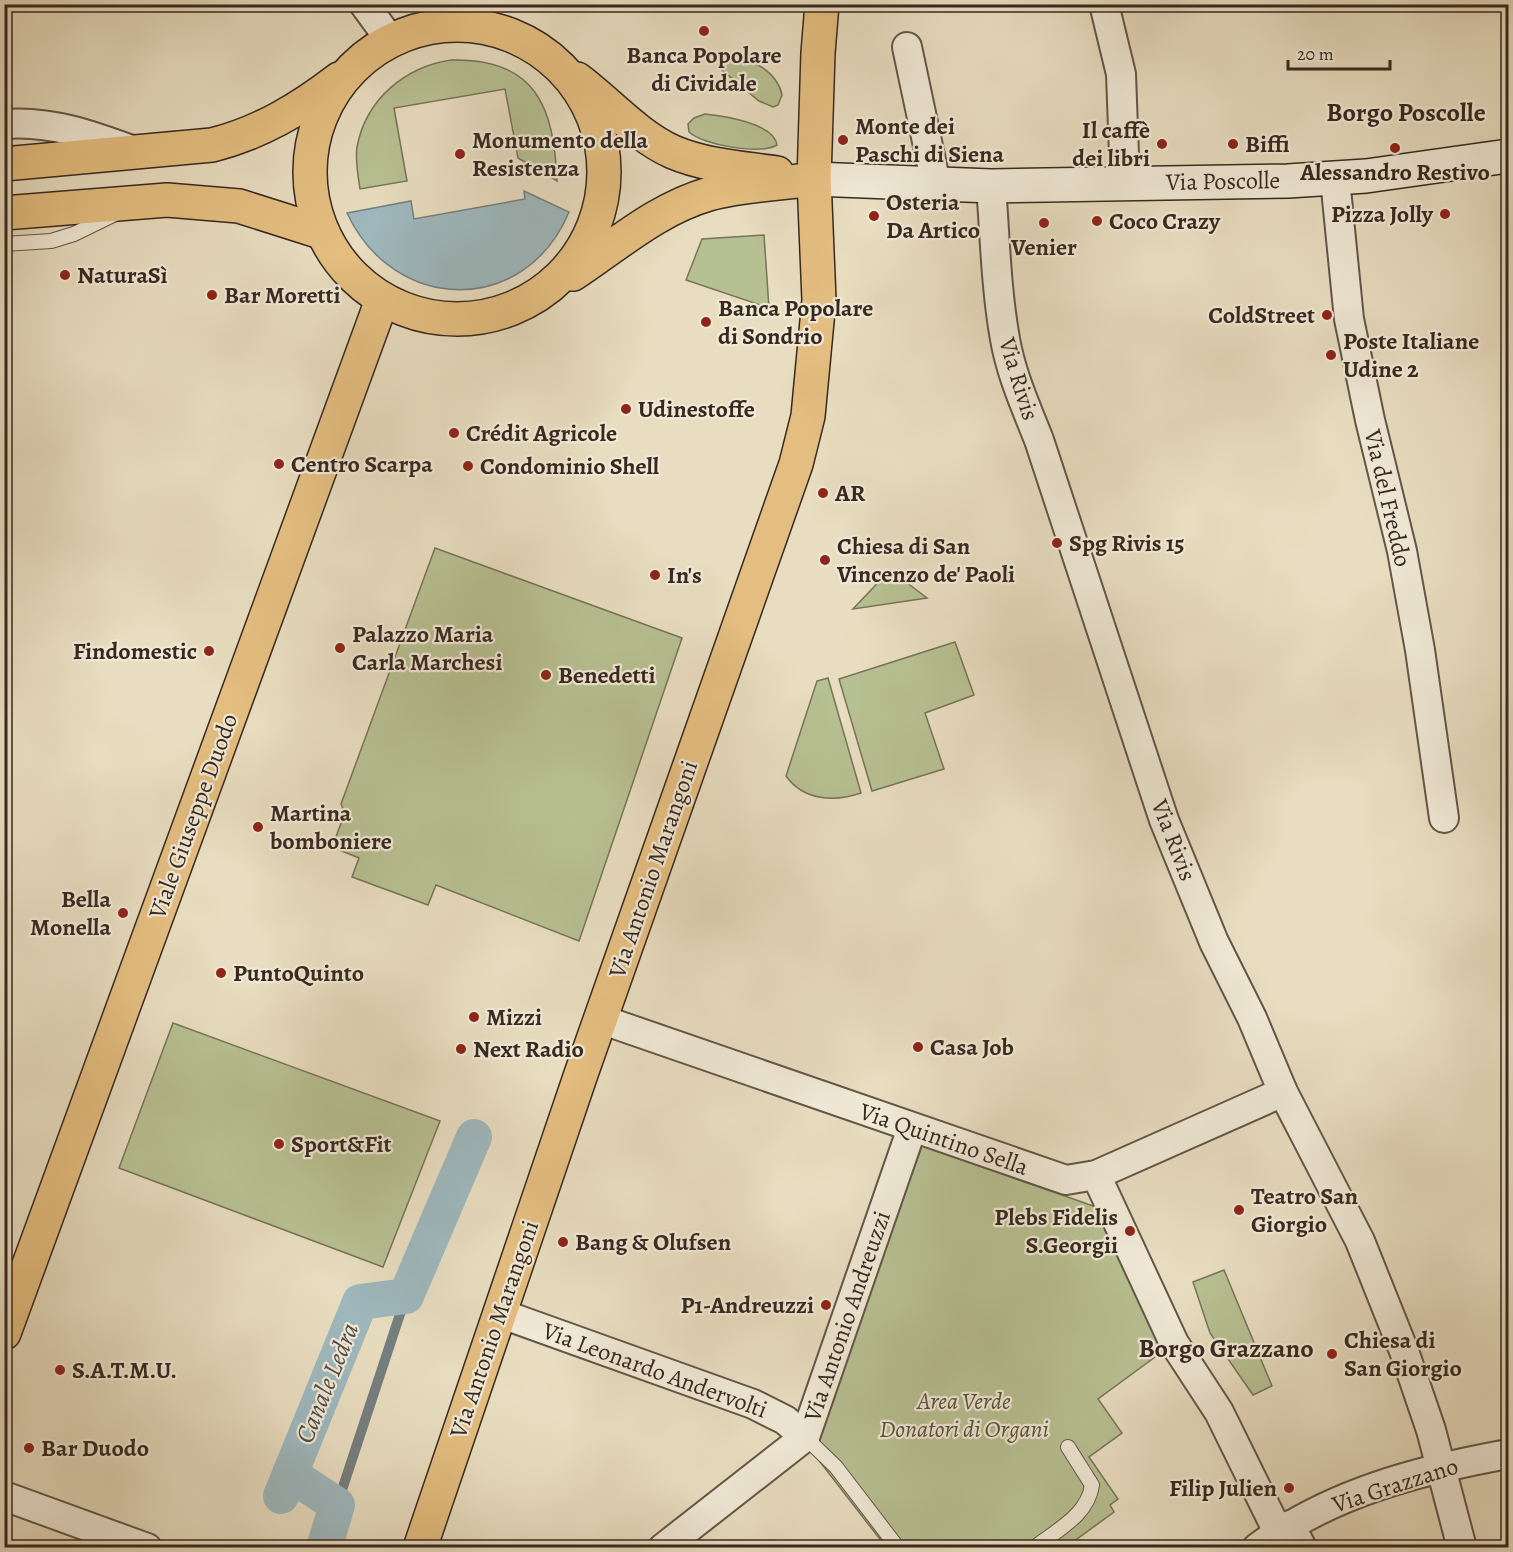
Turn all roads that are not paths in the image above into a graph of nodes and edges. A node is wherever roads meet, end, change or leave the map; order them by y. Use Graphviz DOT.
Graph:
graph roads {
  1 [pos="364,4"];
  2 [pos="822,4"];
  3 [pos="1104,4"];
  4 [pos="469,13"];
  5 [pos="391,41"];
  6 [pos="906,47"];
  7 [pos="553,61"];
  8 [pos="359,63"];
  9 [pos="4,124"];
  10 [pos="139,153"];
  11 [pos="1509,156"];
  12 [pos="4,164"];
  13 [pos="814,179"];
  14 [pos="1335,179"];
  15 [pos="1125,183"];
  16 [pos="936,184"];
  17 [pos="991,186"];
  18 [pos="138,202"];
  19 [pos="4,213"];
  20 [pos="321,232"];
  21 [pos="4,244"];
  22 [pos="536,297"];
  23 [pos="382,300"];
  24 [pos="1444,818"];
  25 [pos="600,1019"];
  26 [pos="1283,1092"];
  27 [pos="912,1128"];
  28 [pos="1096,1174"];
  29 [pos="500,1313"];
  30 [pos="4,1333"];
  31 [pos="805,1437"];
  32 [pos="1068,1447"];
  33 [pos="1509,1454"];
  34 [pos="1440,1467"];
  35 [pos="4,1496"];
  36 [pos="1282,1538"];
  37 [pos="147,1548"];
  38 [pos="420,1548"];
  39 [pos="663,1548"];
  40 [pos="898,1548"];
  41 [pos="1034,1548"];
  42 [pos="1462,1548"];
  1 -- 5 [label="street"];
  2 -- 13 [label="main road, Via Antonio Marangoni"];
  3 -- 15 [label="street"];
  4 -- 5 [label="main road"];
  4 -- 7 [label="main road"];
  5 -- 8 [label="main road"];
  6 -- 16 [label="street"];
  7 -- 13 [label="main road"];
  7 -- 22 [label="main road"];
  8 -- 10 [label="main road"];
  8 -- 20 [label="main road"];
  9 -- 10 [label="street"];
  10 -- 12 [label="main road"];
  11 -- 14 [label="street, Via Poscolle"];
  13 -- 16 [label="street, Via Poscolle"];
  13 -- 22 [label="main road"];
  13 -- 25 [label="main road, Via Antonio Marangoni"];
  14 -- 15 [label="street, Via Poscolle"];
  14 -- 24 [label="street, Via del Freddo"];
  15 -- 17 [label="street, Via Poscolle"];
  16 -- 17 [label="street, Via Poscolle"];
  17 -- 26 [label="street, Via Rivis"];
  18 -- 19 [label="main road"];
  18 -- 20 [label="main road"];
  18 -- 21 [label="lane"];
  20 -- 23 [label="main road"];
  22 -- 23 [label="main road"];
  23 -- 30 [label="main road, Viale Giuseppe Duodo"];
  25 -- 27 [label="street, Via Quintino Sella"];
  25 -- 29 [label="main road, Via Antonio Marangoni"];
  26 -- 28 [label="street, Via Quintino Sella"];
  26 -- 34 [label="street, Via Rivis"];
  27 -- 28 [label="street, Via Quintino Sella"];
  27 -- 31 [label="street, Via Antonio Andreuzzi"];
  28 -- 36 [label="street"];
  29 -- 31 [label="street, Via Leonardo Andervolti"];
  29 -- 38 [label="main road, Via Antonio Marangoni"];
  31 -- 39 [label="street, Via Antonio Andreuzzi"];
  31 -- 40 [label="lane"];
  32 -- 41 [label="lane"];
  33 -- 34 [label="street, Via Grazzano"];
  34 -- 36 [label="street, Via Grazzano"];
  34 -- 42 [label="street, Via Rivis"];
  35 -- 37 [label="street"];
}
